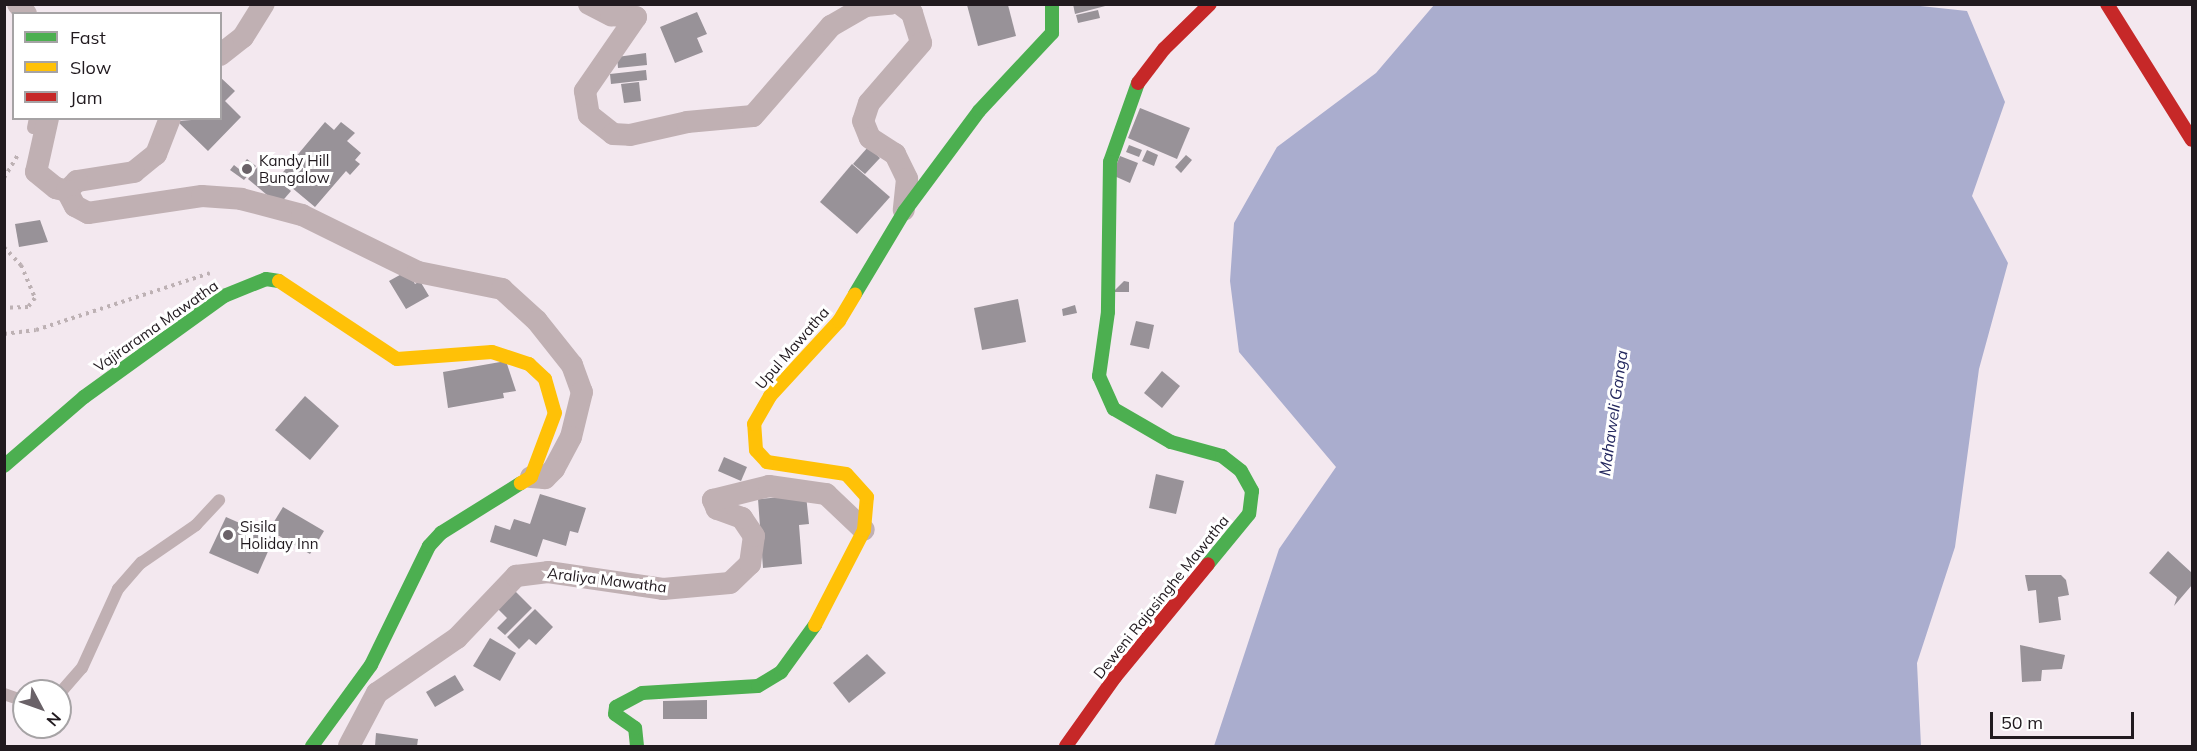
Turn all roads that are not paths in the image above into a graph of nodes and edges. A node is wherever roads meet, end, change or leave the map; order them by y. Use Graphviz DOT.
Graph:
graph roads {
  1 [pos="264,4"];
  2 [pos="589,4"];
  3 [pos="890,4"];
  4 [pos="900,4"];
  5 [pos="1052,4"];
  6 [pos="1210,4"];
  7 [pos="2107,4"];
  8 [pos="222,54"];
  9 [pos="169,120"];
  10 [pos="39,122"];
  11 [pos="2193,140"];
  12 [pos="67,191"];
  13 [pos="904,212"];
  14 [pos="4,466"];
  15 [pos="531,477"];
  16 [pos="219,500"];
  17 [pos="864,530"];
  18 [pos="72,679"];
  19 [pos="312,747"];
  20 [pos="349,747"];
  21 [pos="638,747"];
  22 [pos="1066,747"];
  1 -- 8 [label="street"];
  2 -- 3 [label="street"];
  4 -- 13 [label="street"];
  5 -- 13 [label="street, Upul Mawatha"];
  6 -- 22 [label="street, Deweni Rajasinghe Mawatha"];
  7 -- 11 [label="street"];
  9 -- 12 [label="street"];
  10 -- 12 [label="street"];
  12 -- 15 [label="street"];
  13 -- 17 [label="street, Upul Mawatha"];
  14 -- 15 [label="street, Vajirarama Mawatha"];
  15 -- 19 [label="street"];
  16 -- 18 [label="lane"];
  17 -- 20 [label="street, Araliya Mawatha"];
  17 -- 21 [label="street, Upul Mawatha"];
}
